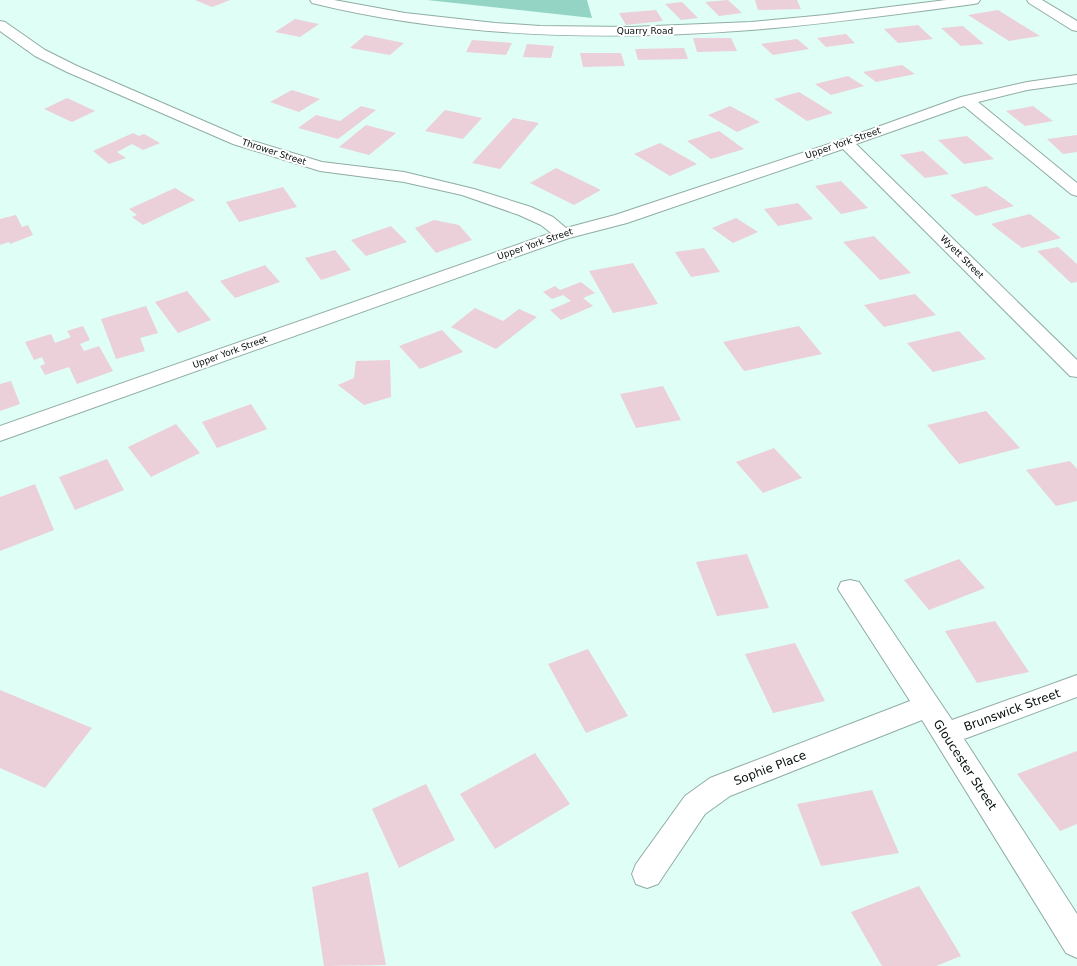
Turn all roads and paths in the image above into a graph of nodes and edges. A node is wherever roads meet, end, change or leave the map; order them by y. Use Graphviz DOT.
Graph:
graph roads {
  1 [pos="316,0"];
  2 [pos="974,0"];
  3 [pos="1033,0"];
  4 [pos="849,5"];
  5 [pos="860,14"];
  6 [pos="0,25"];
  7 [pos="1077,27"];
  8 [pos="1077,79"];
  9 [pos="966,100"];
  10 [pos="846,143"];
  11 [pos="1077,191"];
  12 [pos="563,234"];
  13 [pos="1077,371"];
  14 [pos="0,434"];
  15 [pos="850,588"];
  16 [pos="1077,686"];
  17 [pos="927,706"];
  18 [pos="946,734"];
  19 [pos="647,874"];
  20 [pos="1077,942"];
  1 -- 5 [label="street, Quarry Road"];
  2 -- 5 [label="street, Quarry Road"];
  3 -- 7 [label="street"];
  4 -- 5 [label="street"];
  6 -- 12 [label="street, Thrower Street"];
  8 -- 9 [label="street, Upper York Street"];
  9 -- 10 [label="street, Upper York Street"];
  9 -- 11 [label="street"];
  10 -- 12 [label="street, Upper York Street"];
  10 -- 13 [label="street, Wyett Street"];
  12 -- 14 [label="street, Upper York Street"];
  15 -- 17 [label="street, Gloucester Street"];
  16 -- 18 [label="street, Brunswick Street"];
  17 -- 18 [label="street, Gloucester Street"];
  17 -- 19 [label="street, Sophie Place"];
  18 -- 20 [label="street, Gloucester Street"];
}
